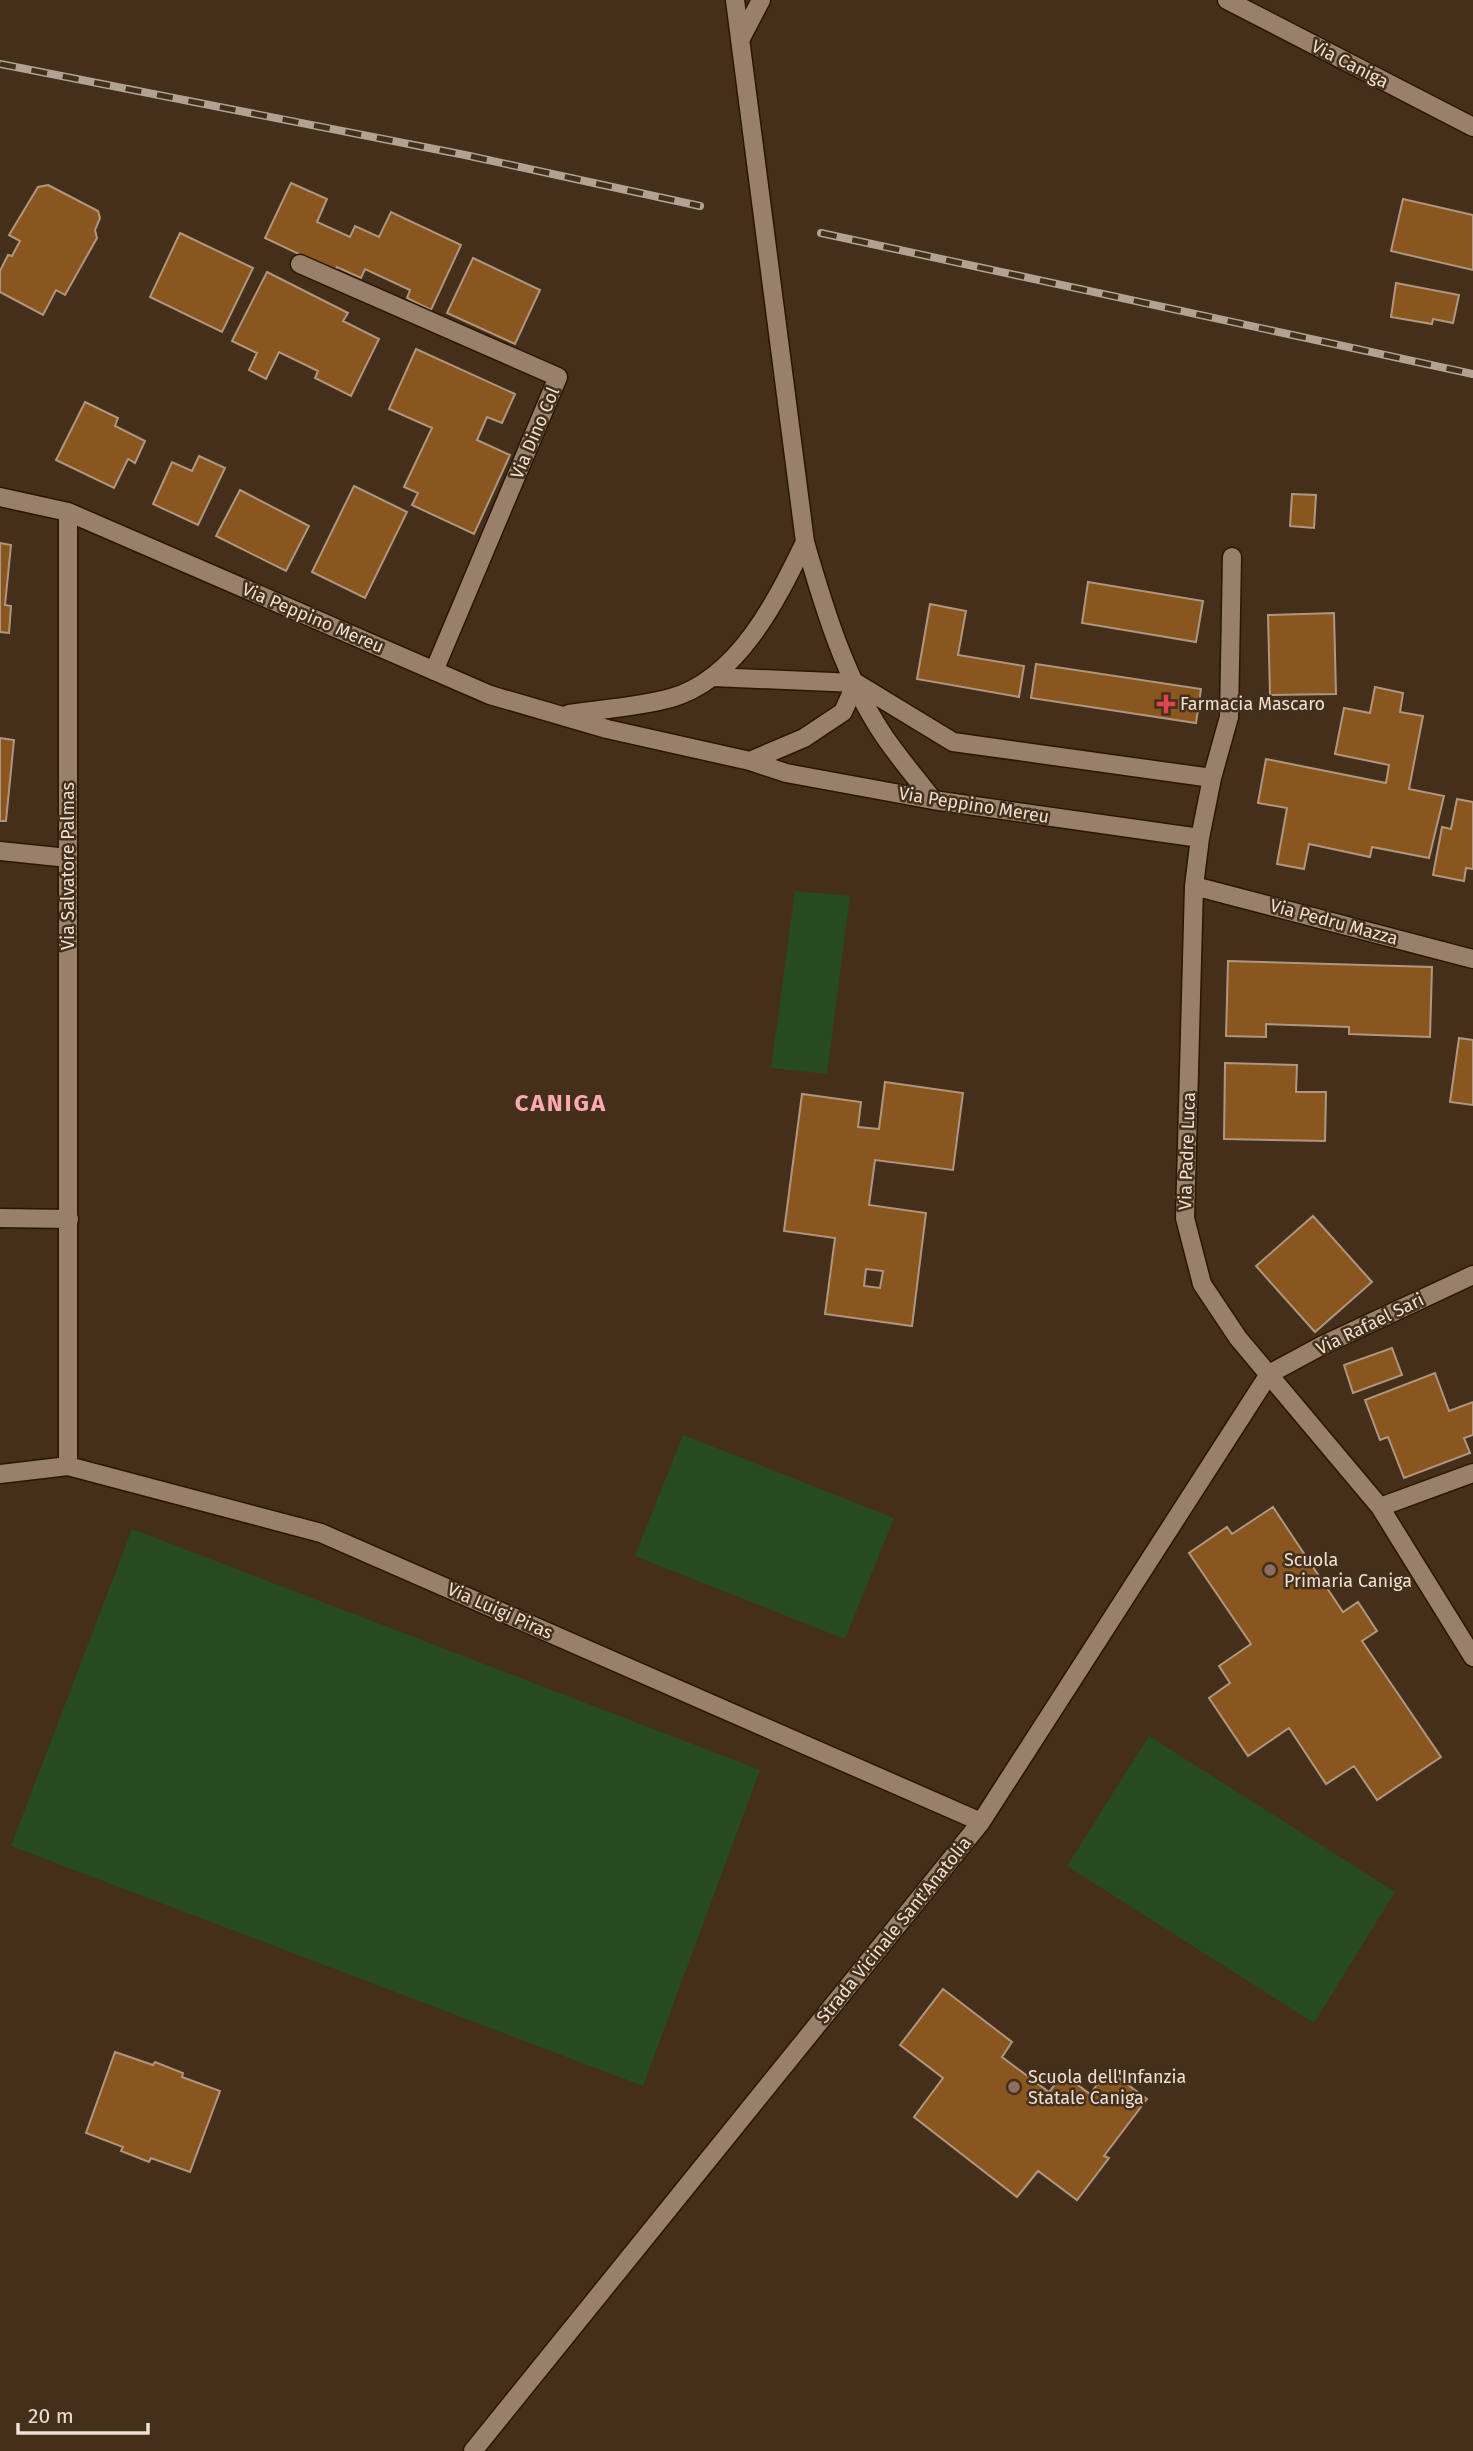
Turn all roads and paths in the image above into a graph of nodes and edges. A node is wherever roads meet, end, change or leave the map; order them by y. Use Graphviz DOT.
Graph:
graph roads {
  1 [pos="735,0"];
  2 [pos="761,0"];
  3 [pos="1227,0"];
  4 [pos="740,40"];
  5 [pos="1473,127"];
  6 [pos="300,264"];
  7 [pos="0,497"];
  8 [pos="68,512"];
  9 [pos="805,542"];
  10 [pos="1232,557"];
  11 [pos="434,671"];
  12 [pos="713,677"];
  13 [pos="856,683"];
  14 [pos="560,716"];
  15 [pos="750,761"];
  16 [pos="1212,778"];
  17 [pos="933,800"];
  18 [pos="1200,838"];
  19 [pos="0,851"];
  20 [pos="68,858"];
  21 [pos="1194,886"];
  22 [pos="1473,959"];
  23 [pos="0,1217"];
  24 [pos="69,1219"];
  25 [pos="1473,1275"];
  26 [pos="1269,1374"];
  27 [pos="68,1466"];
  28 [pos="1473,1473"];
  29 [pos="0,1474"];
  30 [pos="1380,1507"];
  31 [pos="1473,1657"];
  32 [pos="981,1822"];
  33 [pos="473,2451"];
  1 -- 4 [label="street"];
  2 -- 4 [label="street"];
  3 -- 5 [label="street, Via Caniga"];
  4 -- 9 [label="street"];
  6 -- 11 [label="street, Via Dino Col"];
  7 -- 8 [label="street, Via Peppino Mereu"];
  8 -- 11 [label="street, Via Peppino Mereu"];
  8 -- 20 [label="street, Via Salvatore Palmas"];
  9 -- 12 [label="street, Via Peppino Mereu"];
  9 -- 13 [label="street"];
  10 -- 16 [label="street, Via Padre Luca"];
  11 -- 14 [label="street, Via Peppino Mereu"];
  12 -- 13 [label="street, Via Peppino Mereu"];
  12 -- 14 [label="street, Via Peppino Mereu"];
  13 -- 15 [label="street"];
  13 -- 16 [label="street"];
  13 -- 17 [label="street"];
  14 -- 15 [label="street, Via Peppino Mereu"];
  15 -- 17 [label="street, Via Peppino Mereu"];
  16 -- 18 [label="street, Via Padre Luca"];
  17 -- 18 [label="street, Via Peppino Mereu"];
  18 -- 21 [label="street, Via Padre Luca"];
  19 -- 20 [label="street"];
  20 -- 24 [label="street, Via Salvatore Palmas"];
  21 -- 22 [label="street, Via Pedru Mazza"];
  21 -- 26 [label="street, Via Padre Luca"];
  23 -- 24 [label="street"];
  24 -- 27 [label="street, Via Salvatore Palmas"];
  25 -- 26 [label="street, Via Rafael Sari"];
  26 -- 30 [label="street, Via Padre Luca"];
  26 -- 32 [label="street, Strada Vicinale Sant'Anatolia"];
  27 -- 29 [label="street, Via Luigi Piras"];
  27 -- 32 [label="street, Via Luigi Piras"];
  28 -- 30 [label="street"];
  30 -- 31 [label="street, Via Padre Luca"];
  32 -- 33 [label="street, Strada Vicinale Sant'Anatolia"];
}
